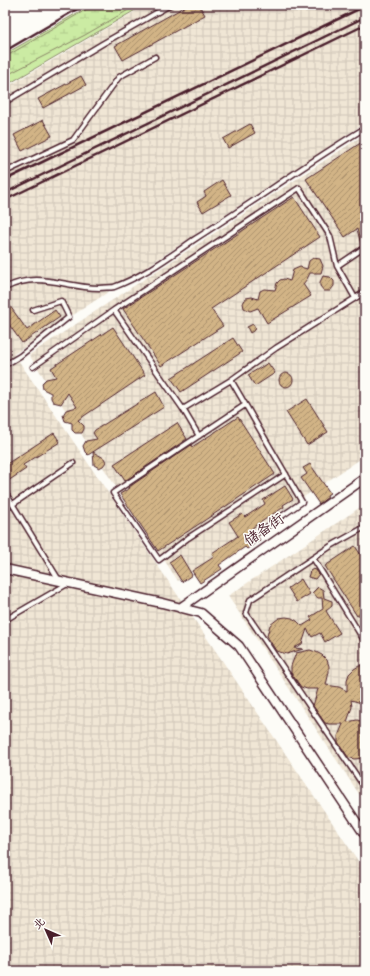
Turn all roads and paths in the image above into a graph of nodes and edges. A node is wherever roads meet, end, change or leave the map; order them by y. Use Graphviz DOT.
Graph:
graph roads {
  1 [pos="170,5"];
  2 [pos="155,57"];
  3 [pos="5,102"];
  4 [pos="365,128"];
  5 [pos="5,172"];
  6 [pos="365,247"];
  7 [pos="337,266"];
  8 [pos="5,288"];
  9 [pos="365,292"];
  10 [pos="355,298"];
  11 [pos="33,310"];
  12 [pos="114,310"];
  13 [pos="5,365"];
  14 [pos="33,367"];
  15 [pos="231,380"];
  16 [pos="245,405"];
  17 [pos="183,409"];
  18 [pos="199,436"];
  19 [pos="73,463"];
  20 [pos="286,474"];
  21 [pos="365,478"];
  22 [pos="5,492"];
  23 [pos="13,504"];
  24 [pos="365,527"];
  25 [pos="259,532"];
  26 [pos="313,558"];
  27 [pos="5,569"];
  28 [pos="59,581"];
  29 [pos="70,583"];
  30 [pos="180,608"];
  31 [pos="5,620"];
  32 [pos="363,634"];
  33 [pos="365,642"];
  34 [pos="365,788"];
  35 [pos="365,835"];
  1 -- 3 [label="lane"];
  2 -- 5 [label="lane"];
  4 -- 8 [label="lane"];
  6 -- 7 [label="lane"];
  7 -- 10 [label="lane"];
  7 -- 12 [label="lane"];
  9 -- 10 [label="lane"];
  10 -- 15 [label="lane"];
  11 -- 13 [label="lane"];
  12 -- 14 [label="lane"];
  12 -- 17 [label="lane"];
  15 -- 16 [label="lane"];
  15 -- 17 [label="lane"];
  16 -- 18 [label="lane"];
  16 -- 20 [label="lane"];
  17 -- 18 [label="lane"];
  18 -- 20 [label="lane"];
  19 -- 23 [label="lane"];
  20 -- 25 [label="lane"];
  21 -- 30 [label="street, 储备街"];
  22 -- 23 [label="lane"];
  23 -- 28 [label="lane"];
  24 -- 26 [label="lane"];
  26 -- 32 [label="lane"];
  26 -- 34 [label="lane"];
  27 -- 28 [label="street"];
  28 -- 29 [label="street"];
  29 -- 30 [label="street"];
  29 -- 31 [label="lane"];
  30 -- 35 [label="street"];
  32 -- 33 [label="lane"];
}
